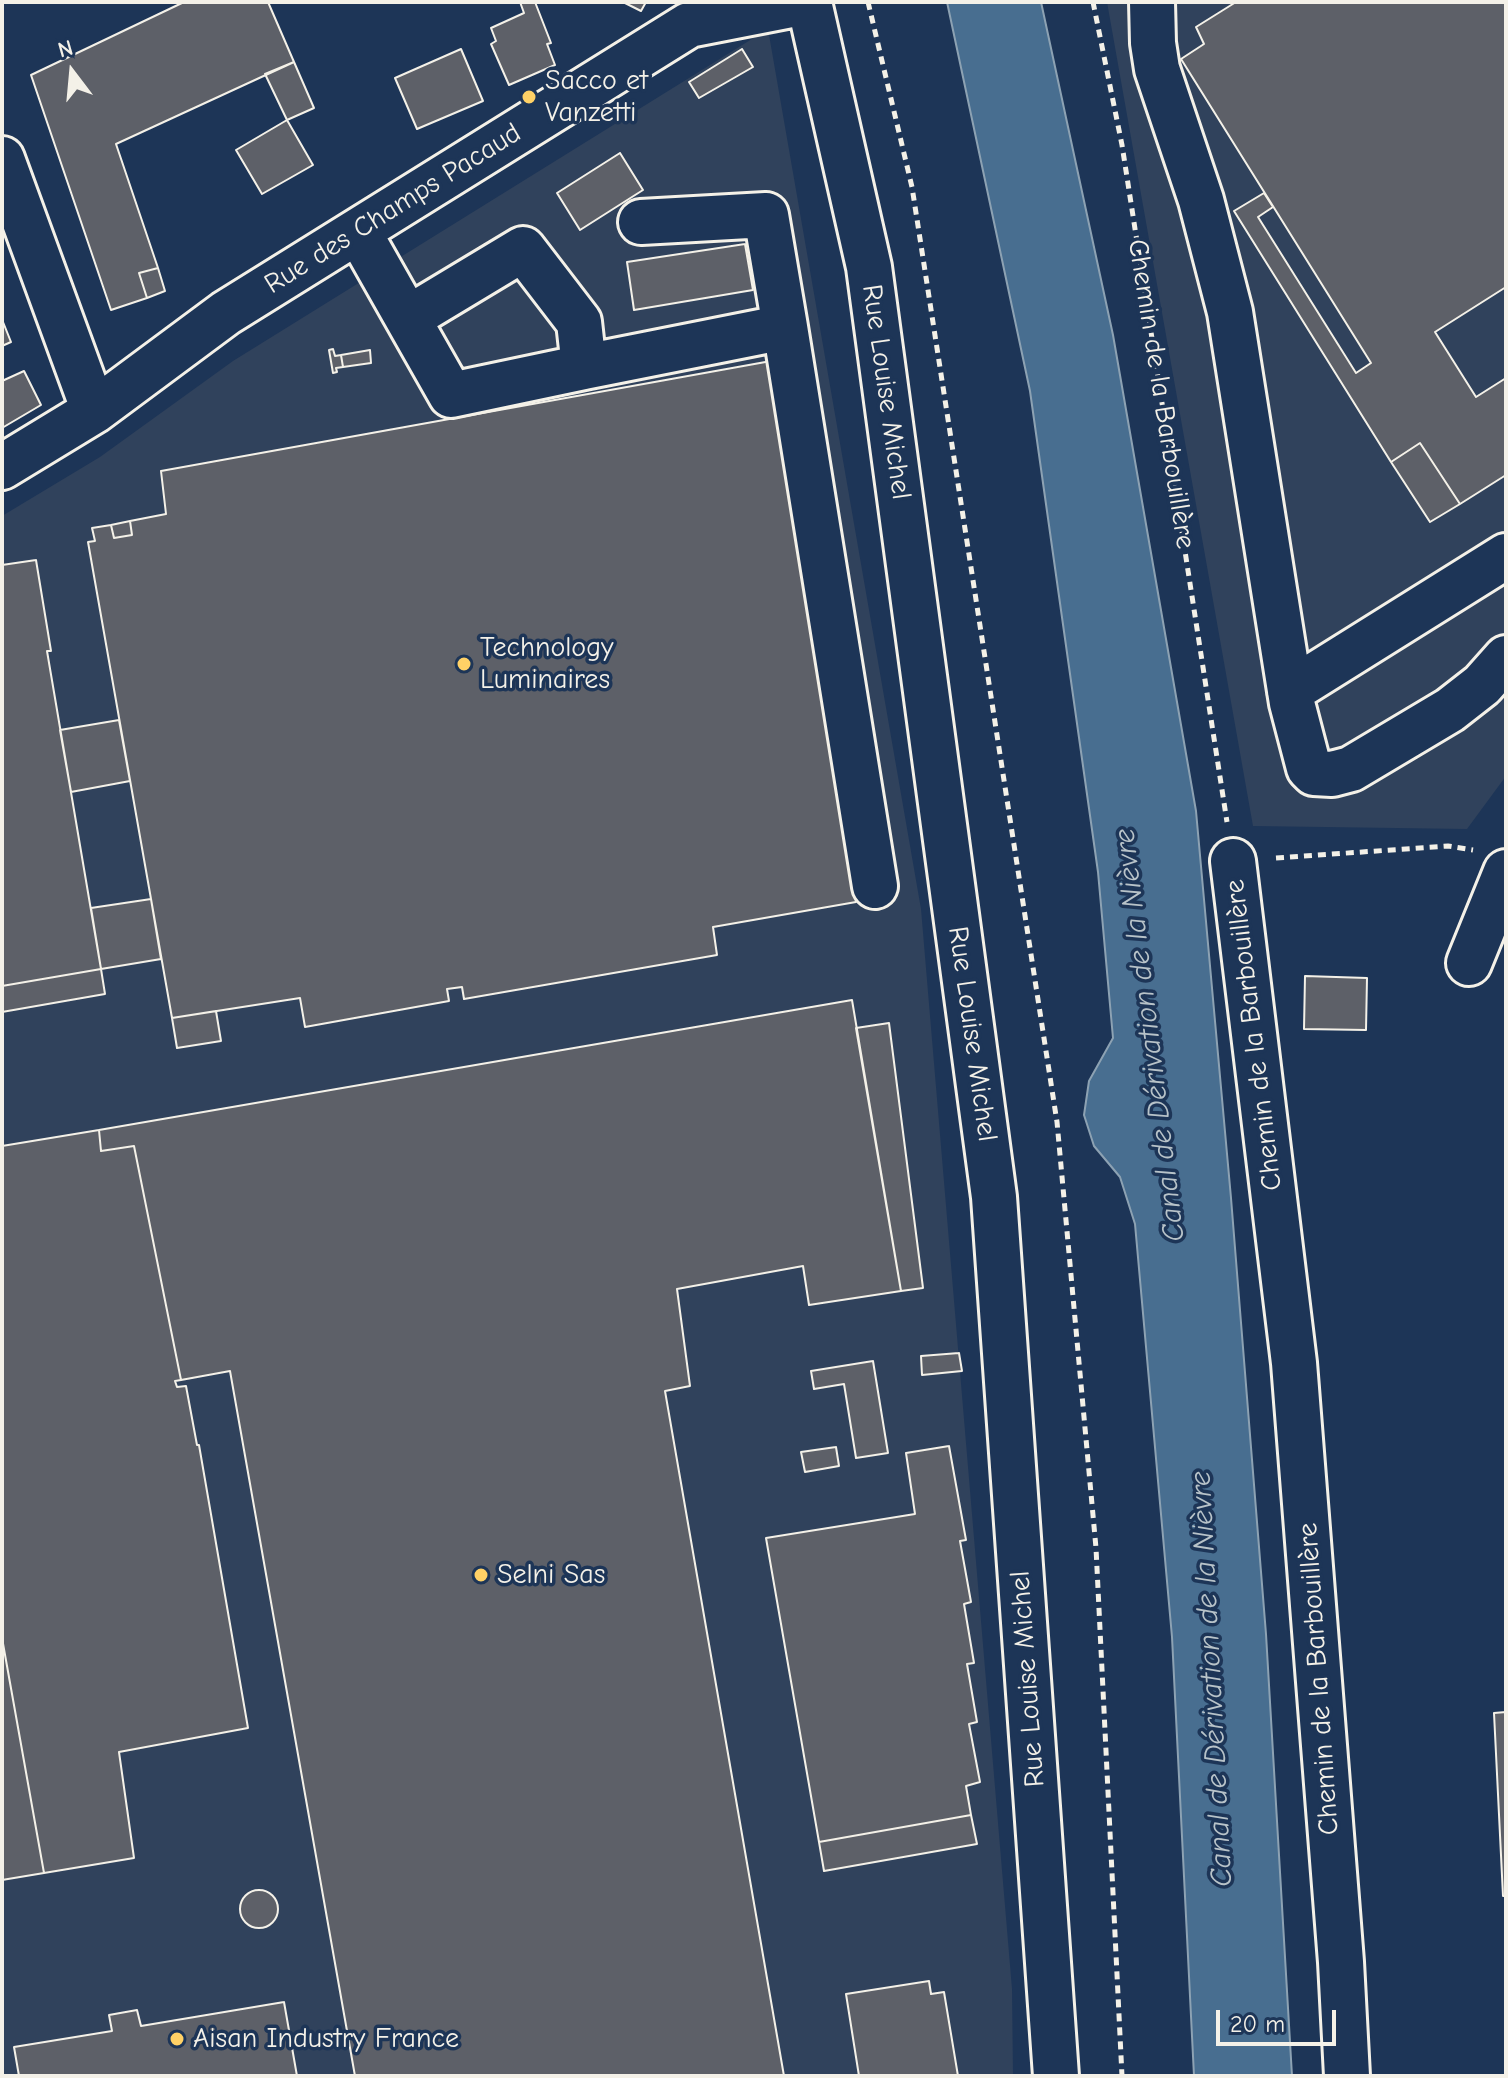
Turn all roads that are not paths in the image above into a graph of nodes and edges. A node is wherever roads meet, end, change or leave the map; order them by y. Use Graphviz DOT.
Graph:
graph roads {
  1 [pos="808,2"];
  2 [pos="1152,2"];
  3 [pos="734,9"];
  4 [pos="2,159"];
  5 [pos="641,222"];
  6 [pos="358,231"];
  7 [pos="405,314"];
  8 [pos="785,327"];
  9 [pos="584,367"];
  10 [pos="94,411"];
  11 [pos="2,467"];
  12 [pos="1506,556"];
  13 [pos="1506,658"];
  14 [pos="1290,691"];
  15 [pos="1233,861"];
  16 [pos="1491,861"];
  17 [pos="875,886"];
  18 [pos="1469,963"];
  19 [pos="1056,2076"];
  20 [pos="1347,2076"];
  1 -- 3 [label="street, Rue des Champs Pacaud"];
  1 -- 19 [label="street, Rue Louise Michel"];
  2 -- 14 [label="street"];
  3 -- 6 [label="street, Rue des Champs Pacaud"];
  4 -- 10 [label="street"];
  5 -- 8 [label="street"];
  6 -- 7 [label="street"];
  6 -- 10 [label="street, Rue des Champs Pacaud"];
  7 -- 9 [label="street"];
  7 -- 9 [label="street"];
  8 -- 9 [label="street"];
  8 -- 17 [label="street"];
  10 -- 11 [label="street, Rue des Champs Pacaud"];
  12 -- 14 [label="street"];
  13 -- 14 [label="street"];
  15 -- 20 [label="street, Chemin de la Barbouillère"];
  16 -- 18 [label="street"];
}
